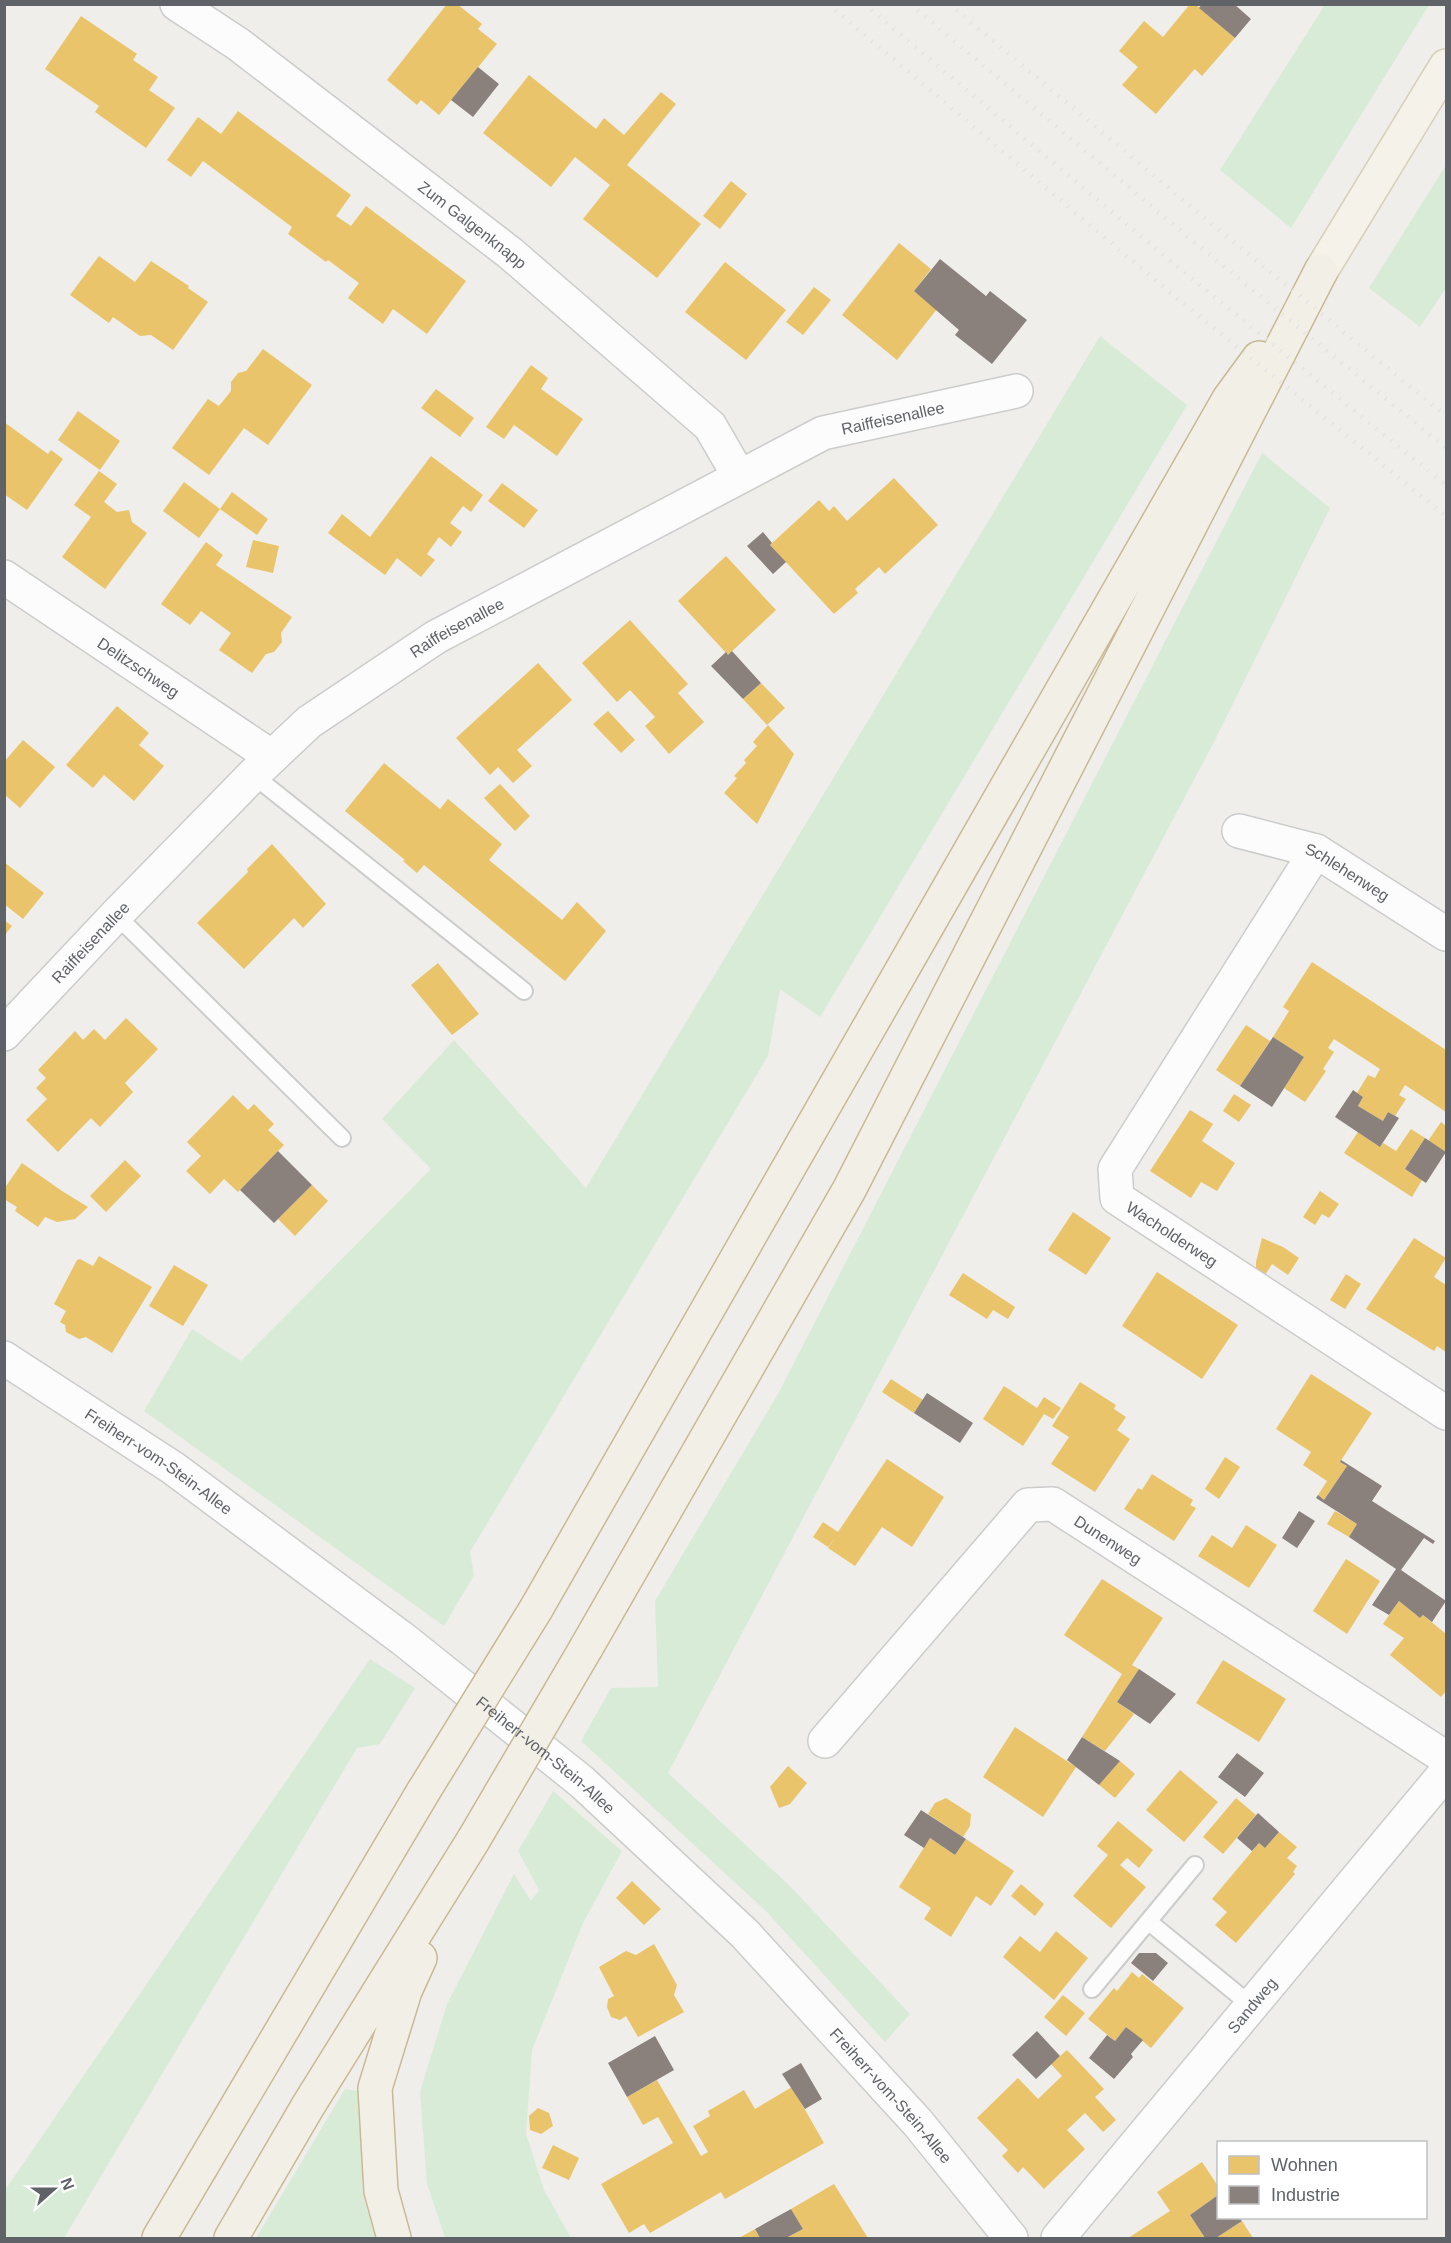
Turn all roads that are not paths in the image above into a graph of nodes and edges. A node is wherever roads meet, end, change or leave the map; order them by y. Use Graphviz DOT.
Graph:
graph roads {
  1 [pos="177,4"];
  2 [pos="1446,66"];
  3 [pos="1321,271"];
  4 [pos="1016,391"];
  5 [pos="739,476"];
  6 [pos="4,578"];
  7 [pos="262,766"];
  8 [pos="1239,831"];
  9 [pos="1316,851"];
  10 [pos="116,915"];
  11 [pos="1446,934"];
  12 [pos="524,991"];
  13 [pos="4,1034"];
  14 [pos="342,1138"];
  15 [pos="4,1358"];
  16 [pos="1446,1413"];
  17 [pos="825,1741"];
  18 [pos="1446,1758"];
  19 [pos="1446,1772"];
  20 [pos="474,1839"];
  21 [pos="1195,1865"];
  22 [pos="1149,1922"];
  23 [pos="1092,1989"];
  24 [pos="1252,2006"];
  25 [pos="159,2238"];
  26 [pos="231,2238"];
  27 [pos="394,2238"];
  28 [pos="1011,2238"];
  29 [pos="1058,2238"];
  1 -- 5 [label="street, Zum Galgenknapp"];
  2 -- 3 [label="main road"];
  3 -- 20 [label="highway, bridge"];
  3 -- 25 [label="highway, bridge"];
  4 -- 5 [label="street, Raiffeisenallee"];
  5 -- 7 [label="street, Raiffeisenallee"];
  6 -- 7 [label="street, Delitzschweg"];
  7 -- 10 [label="street, Raiffeisenallee"];
  7 -- 12 [label="lane"];
  8 -- 9 [label="street, Schlehenweg"];
  9 -- 11 [label="street, Schlehenweg"];
  9 -- 16 [label="street, Wacholderweg"];
  10 -- 13 [label="street, Raiffeisenallee"];
  10 -- 14 [label="lane"];
  15 -- 28 [label="street, Freiherr-vom-Stein-Allee"];
  17 -- 18 [label="street, Dunenweg"];
  19 -- 24 [label="street, Sandweg"];
  20 -- 26 [label="highway"];
  20 -- 27 [label="highway"];
  21 -- 22 [label="lane"];
  22 -- 23 [label="lane"];
  22 -- 24 [label="lane"];
  24 -- 29 [label="street, Sandweg"];
}
